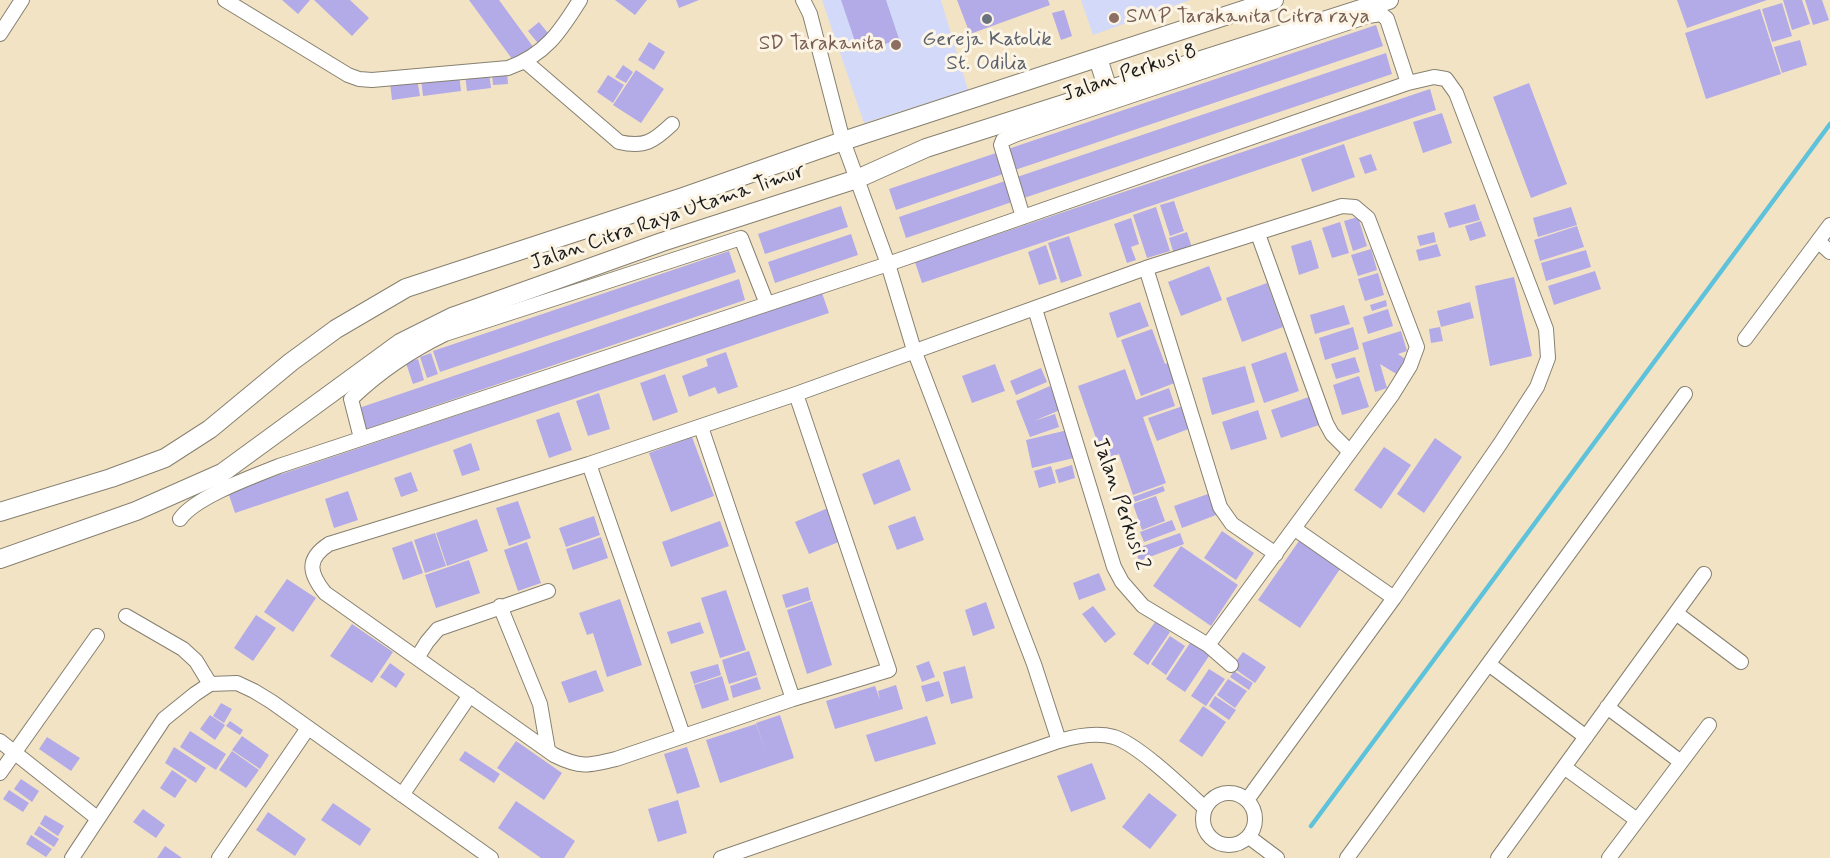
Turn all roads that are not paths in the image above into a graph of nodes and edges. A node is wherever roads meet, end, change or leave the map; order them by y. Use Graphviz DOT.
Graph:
graph roads {
  1 [pos="22,0"];
  2 [pos="225,0"];
  3 [pos="580,0"];
  4 [pos="803,0"];
  5 [pos="1274,0"];
  6 [pos="1385,7"];
  7 [pos="0,34"];
  8 [pos="1098,58"];
  9 [pos="526,62"];
  10 [pos="1408,83"];
  11 [pos="1108,90"];
  12 [pos="672,124"];
  13 [pos="843,141"];
  14 [pos="857,179"];
  15 [pos="1023,217"];
  16 [pos="1830,225"];
  17 [pos="1258,234"];
  18 [pos="1818,241"];
  19 [pos="1830,252"];
  20 [pos="888,264"];
  21 [pos="1146,268"];
  22 [pos="767,304"];
  23 [pos="1035,309"];
  24 [pos="1745,339"];
  25 [pos="914,350"];
  26 [pos="796,394"];
  27 [pos="1685,394"];
  28 [pos="700,427"];
  29 [pos="361,438"];
  30 [pos="1350,452"];
  31 [pos="589,464"];
  32 [pos="0,512"];
  33 [pos="180,519"];
  34 [pos="1295,529"];
  35 [pos="1276,554"];
  36 [pos="0,559"];
  37 [pos="1704,574"];
  38 [pos="548,591"];
  39 [pos="1394,598"];
  40 [pos="500,606"];
  41 [pos="1676,614"];
  42 [pos="126,616"];
  43 [pos="97,636"];
  44 [pos="1208,645"];
  45 [pos="417,658"];
  46 [pos="1741,662"];
  47 [pos="1230,664"];
  48 [pos="1490,665"];
  49 [pos="210,684"];
  50 [pos="470,695"];
  51 [pos="794,699"];
  52 [pos="1607,707"];
  53 [pos="1708,725"];
  54 [pos="308,728"];
  55 [pos="683,735"];
  56 [pos="1586,737"];
  57 [pos="0,741"];
  58 [pos="1059,741"];
  59 [pos="548,750"];
  60 [pos="14,751"];
  61 [pos="1681,762"];
  62 [pos="1564,767"];
  63 [pos="0,772"];
  64 [pos="402,795"];
  65 [pos="1247,800"];
  66 [pos="1205,808"];
  67 [pos="98,818"];
  68 [pos="1637,820"];
  69 [pos="1249,837"];
  70 [pos="72,858"];
  71 [pos="219,858"];
  72 [pos="491,858"];
  73 [pos="721,858"];
  74 [pos="1277,858"];
  75 [pos="1347,858"];
  76 [pos="1498,858"];
  77 [pos="1609,858"];
  1 -- 7 [label="street"];
  2 -- 9 [label="street"];
  3 -- 9 [label="street"];
  4 -- 13 [label="street"];
  5 -- 8 [label="main road, Jalan Citra Raya Utama Timur"];
  6 -- 10 [label="street"];
  6 -- 11 [label="main road, Jalan Citra Raya Utama Timur"];
  6 -- 15 [label="street, Jalan Perkusi 8"];
  8 -- 11 [label="main road"];
  8 -- 13 [label="main road, Jalan Citra Raya Utama Timur"];
  9 -- 12 [label="street"];
  10 -- 15 [label="street"];
  10 -- 39 [label="street"];
  11 -- 14 [label="main road, Jalan Citra Raya Utama Timur"];
  13 -- 14 [label="street"];
  13 -- 32 [label="main road, Jalan Citra Raya Utama Timur"];
  14 -- 20 [label="street"];
  14 -- 36 [label="main road, Jalan Citra Raya Utama Timur"];
  15 -- 20 [label="street"];
  16 -- 18 [label="street"];
  17 -- 21 [label="street"];
  17 -- 30 [label="street"];
  17 -- 30 [label="street"];
  18 -- 19 [label="street"];
  18 -- 24 [label="street"];
  20 -- 22 [label="street"];
  20 -- 25 [label="street"];
  21 -- 23 [label="street"];
  21 -- 35 [label="street"];
  22 -- 29 [label="street"];
  22 -- 29 [label="street"];
  23 -- 25 [label="street"];
  23 -- 44 [label="street, Jalan Perkusi 2"];
  25 -- 26 [label="street"];
  25 -- 58 [label="street"];
  26 -- 28 [label="street"];
  26 -- 51 [label="street"];
  27 -- 48 [label="street"];
  28 -- 31 [label="street"];
  28 -- 51 [label="street"];
  29 -- 33 [label="street"];
  30 -- 34 [label="street"];
  31 -- 45 [label="street"];
  31 -- 55 [label="street"];
  34 -- 35 [label="street"];
  34 -- 39 [label="street"];
  35 -- 44 [label="street"];
  37 -- 41 [label="street"];
  38 -- 40 [label="street"];
  39 -- 65 [label="street"];
  40 -- 45 [label="street"];
  40 -- 59 [label="street"];
  41 -- 46 [label="street"];
  41 -- 52 [label="street"];
  42 -- 49 [label="street"];
  43 -- 60 [label="street"];
  44 -- 47 [label="street, Jalan Perkusi 2"];
  45 -- 50 [label="street"];
  48 -- 56 [label="street"];
  48 -- 75 [label="street"];
  49 -- 54 [label="street"];
  49 -- 67 [label="street"];
  50 -- 59 [label="street"];
  50 -- 64 [label="street"];
  51 -- 55 [label="street"];
  52 -- 56 [label="street"];
  52 -- 61 [label="street"];
  53 -- 61 [label="street"];
  54 -- 64 [label="street"];
  54 -- 71 [label="street"];
  55 -- 59 [label="street"];
  56 -- 62 [label="street"];
  57 -- 60 [label="street"];
  58 -- 66 [label="street"];
  58 -- 73 [label="street"];
  60 -- 63 [label="street"];
  60 -- 67 [label="street"];
  61 -- 68 [label="street"];
  62 -- 68 [label="street"];
  62 -- 76 [label="street"];
  64 -- 72 [label="street"];
  65 -- 66 [label="street"];
  65 -- 69 [label="street"];
  66 -- 69 [label="street"];
  67 -- 70 [label="street"];
  68 -- 77 [label="street"];
  69 -- 74 [label="street"];
}
